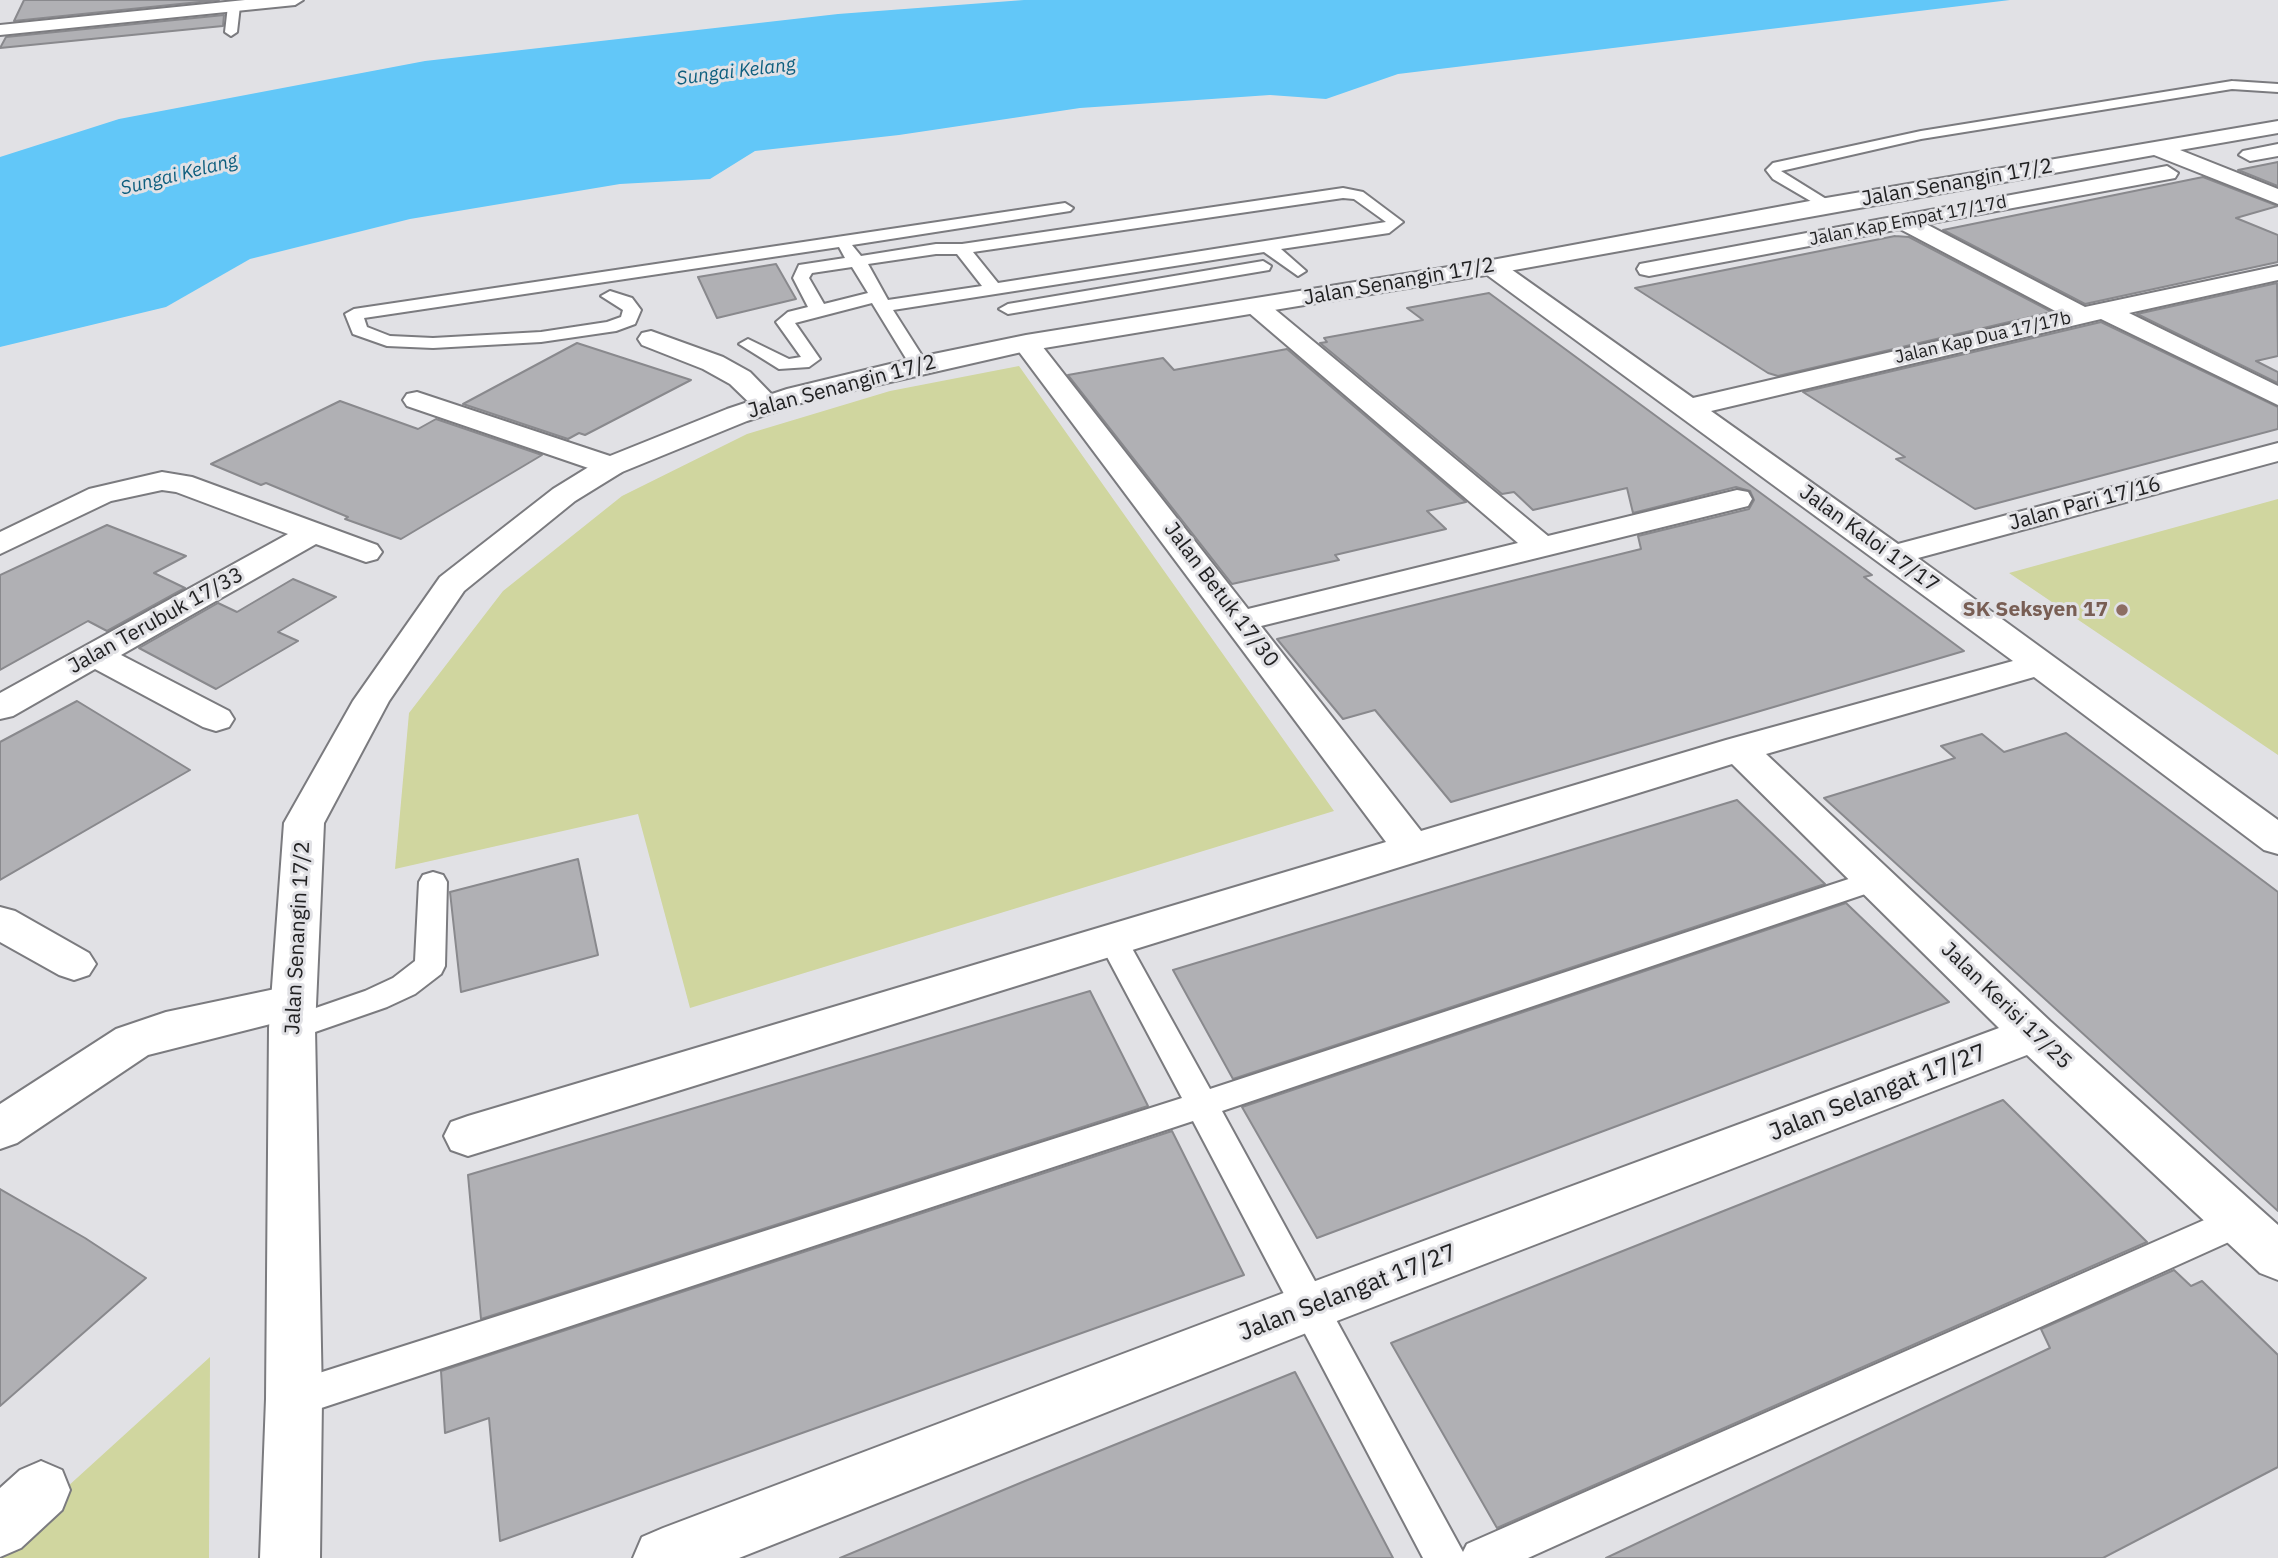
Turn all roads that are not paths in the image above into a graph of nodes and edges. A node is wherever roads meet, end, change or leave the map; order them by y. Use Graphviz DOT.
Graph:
graph roads {
  1 [pos="295,0"];
  2 [pos="234,3"];
  3 [pos="21,10"];
  4 [pos="41,26"];
  5 [pos="0,30"];
  6 [pos="231,32"];
  7 [pos="2278,88"];
  8 [pos="2278,127"];
  9 [pos="2278,150"];
  10 [pos="2250,155"];
  11 [pos="2163,161"];
  12 [pos="2278,197"];
  13 [pos="1826,205"];
  14 [pos="1065,208"];
  15 [pos="1902,221"];
  16 [pos="841,242"];
  17 [pos="1268,247"];
  18 [pos="962,249"];
  19 [pos="855,260"];
  20 [pos="1176,262"];
  21 [pos="1292,266"];
  22 [pos="1492,267"];
  23 [pos="1649,269"];
  24 [pos="2278,273"];
  25 [pos="1078,278"];
  26 [pos="1198,284"];
  27 [pos="994,290"];
  28 [pos="1096,295"];
  29 [pos="610,296"];
  30 [pos="881,301"];
  31 [pos="1257,307"];
  32 [pos="1008,309"];
  33 [pos="1110,309"];
  34 [pos="819,310"];
  35 [pos="2093,312"];
  36 [pos="651,339"];
  37 [pos="1026,343"];
  38 [pos="748,344"];
  39 [pos="919,365"];
  40 [pos="2278,397"];
  41 [pos="417,400"];
  42 [pos="768,405"];
  43 [pos="1688,408"];
  44 [pos="2278,452"];
  45 [pos="611,466"];
  46 [pos="1737,499"];
  47 [pos="311,534"];
  48 [pos="0,544"];
  49 [pos="1542,547"];
  50 [pos="366,552"];
  51 [pos="1893,555"];
  52 [pos="1241,621"];
  53 [pos="95,655"];
  54 [pos="2038,665"];
  55 [pos="0,708"];
  56 [pos="216,719"];
  57 [pos="1740,749"];
  58 [pos="2278,840"];
  59 [pos="1413,849"];
  60 [pos="1876,880"];
  61 [pos="433,882"];
  62 [pos="0,922"];
  63 [pos="1113,940"];
  64 [pos="74,964"];
  65 [pos="293,1015"];
  66 [pos="2034,1034"];
  67 [pos="1202,1105"];
  68 [pos="0,1129"];
  69 [pos="468,1136"];
  70 [pos="2239,1221"];
  71 [pos="2278,1257"];
  72 [pos="1310,1307"];
  73 [pos="294,1399"];
  74 [pos="41,1490"];
  75 [pos="0,1527"];
  76 [pos="290,1558"];
  77 [pos="663,1558"];
  78 [pos="1445,1558"];
  79 [pos="1480,1558"];
  1 -- 2 [label="street"];
  2 -- 4 [label="street"];
  2 -- 6 [label="lane"];
  3 -- 4 [label="street"];
  4 -- 5 [label="street"];
  7 -- 13 [label="lane"];
  8 -- 11 [label="street, Jalan Senangin 17/2"];
  9 -- 10 [label="street"];
  11 -- 12 [label="street"];
  11 -- 13 [label="street, Jalan Senangin 17/2"];
  11 -- 15 [label="street, Jalan Kap Empat 17/17d"];
  13 -- 22 [label="street, Jalan Senangin 17/2"];
  14 -- 16 [label="lane"];
  15 -- 23 [label="street, Jalan Kap Empat 17/17d"];
  15 -- 35 [label="street"];
  16 -- 19 [label="lane"];
  16 -- 29 [label="lane"];
  17 -- 18 [label="lane"];
  17 -- 20 [label="lane"];
  17 -- 21 [label="lane"];
  18 -- 19 [label="lane"];
  18 -- 27 [label="lane"];
  19 -- 30 [label="lane"];
  19 -- 34 [label="lane"];
  20 -- 25 [label="lane"];
  20 -- 26 [label="lane"];
  21 -- 26 [label="lane"];
  22 -- 31 [label="street, Jalan Senangin 17/2"];
  22 -- 43 [label="street, Jalan Kaloi 17/17"];
  24 -- 35 [label="street, Jalan Kap Dua 17/17b"];
  25 -- 27 [label="lane"];
  25 -- 28 [label="lane"];
  26 -- 28 [label="lane"];
  27 -- 30 [label="lane"];
  28 -- 32 [label="lane"];
  28 -- 33 [label="lane"];
  30 -- 34 [label="lane"];
  30 -- 39 [label="lane"];
  31 -- 37 [label="street, Jalan Senangin 17/2"];
  31 -- 49 [label="street"];
  34 -- 38 [label="lane"];
  35 -- 40 [label="street"];
  35 -- 43 [label="street, Jalan Kap Dua 17/17b"];
  36 -- 42 [label="street"];
  37 -- 39 [label="street, Jalan Senangin 17/2"];
  37 -- 52 [label="street, Jalan Betuk 17/30"];
  39 -- 42 [label="street, Jalan Senangin 17/2"];
  41 -- 45 [label="street"];
  42 -- 45 [label="street, Jalan Senangin 17/2"];
  43 -- 51 [label="street, Jalan Kaloi 17/17"];
  44 -- 51 [label="street, Jalan Pari 17/16"];
  45 -- 65 [label="street, Jalan Senangin 17/2"];
  46 -- 49 [label="street"];
  47 -- 48 [label="street"];
  47 -- 50 [label="street"];
  47 -- 53 [label="street, Jalan Terubuk 17/33"];
  49 -- 52 [label="street"];
  51 -- 54 [label="street, Jalan Kaloi 17/17"];
  52 -- 59 [label="street, Jalan Betuk 17/30"];
  53 -- 55 [label="street, Jalan Terubuk 17/33"];
  53 -- 56 [label="street"];
  54 -- 57 [label="street"];
  54 -- 58 [label="street, Jalan Kaloi 17/17"];
  57 -- 59 [label="street"];
  57 -- 60 [label="street, Jalan Kerisi 17/25"];
  59 -- 63 [label="street"];
  60 -- 66 [label="street, Jalan Kerisi 17/25"];
  60 -- 67 [label="lane"];
  61 -- 65 [label="lane"];
  62 -- 64 [label="street"];
  63 -- 67 [label="lane"];
  63 -- 69 [label="street"];
  65 -- 68 [label="street"];
  65 -- 73 [label="street, Jalan Senangin 17/2"];
  66 -- 70 [label="street, Jalan Kerisi 17/25"];
  66 -- 72 [label="street, Jalan Selangat 17/27"];
  67 -- 72 [label="lane"];
  67 -- 73 [label="lane"];
  70 -- 71 [label="street, Jalan Kerisi 17/25"];
  70 -- 79 [label="lane"];
  72 -- 77 [label="street, Jalan Selangat 17/27"];
  72 -- 78 [label="lane"];
  73 -- 76 [label="street, Jalan Senangin 17/2"];
  74 -- 75 [label="street"];
}
